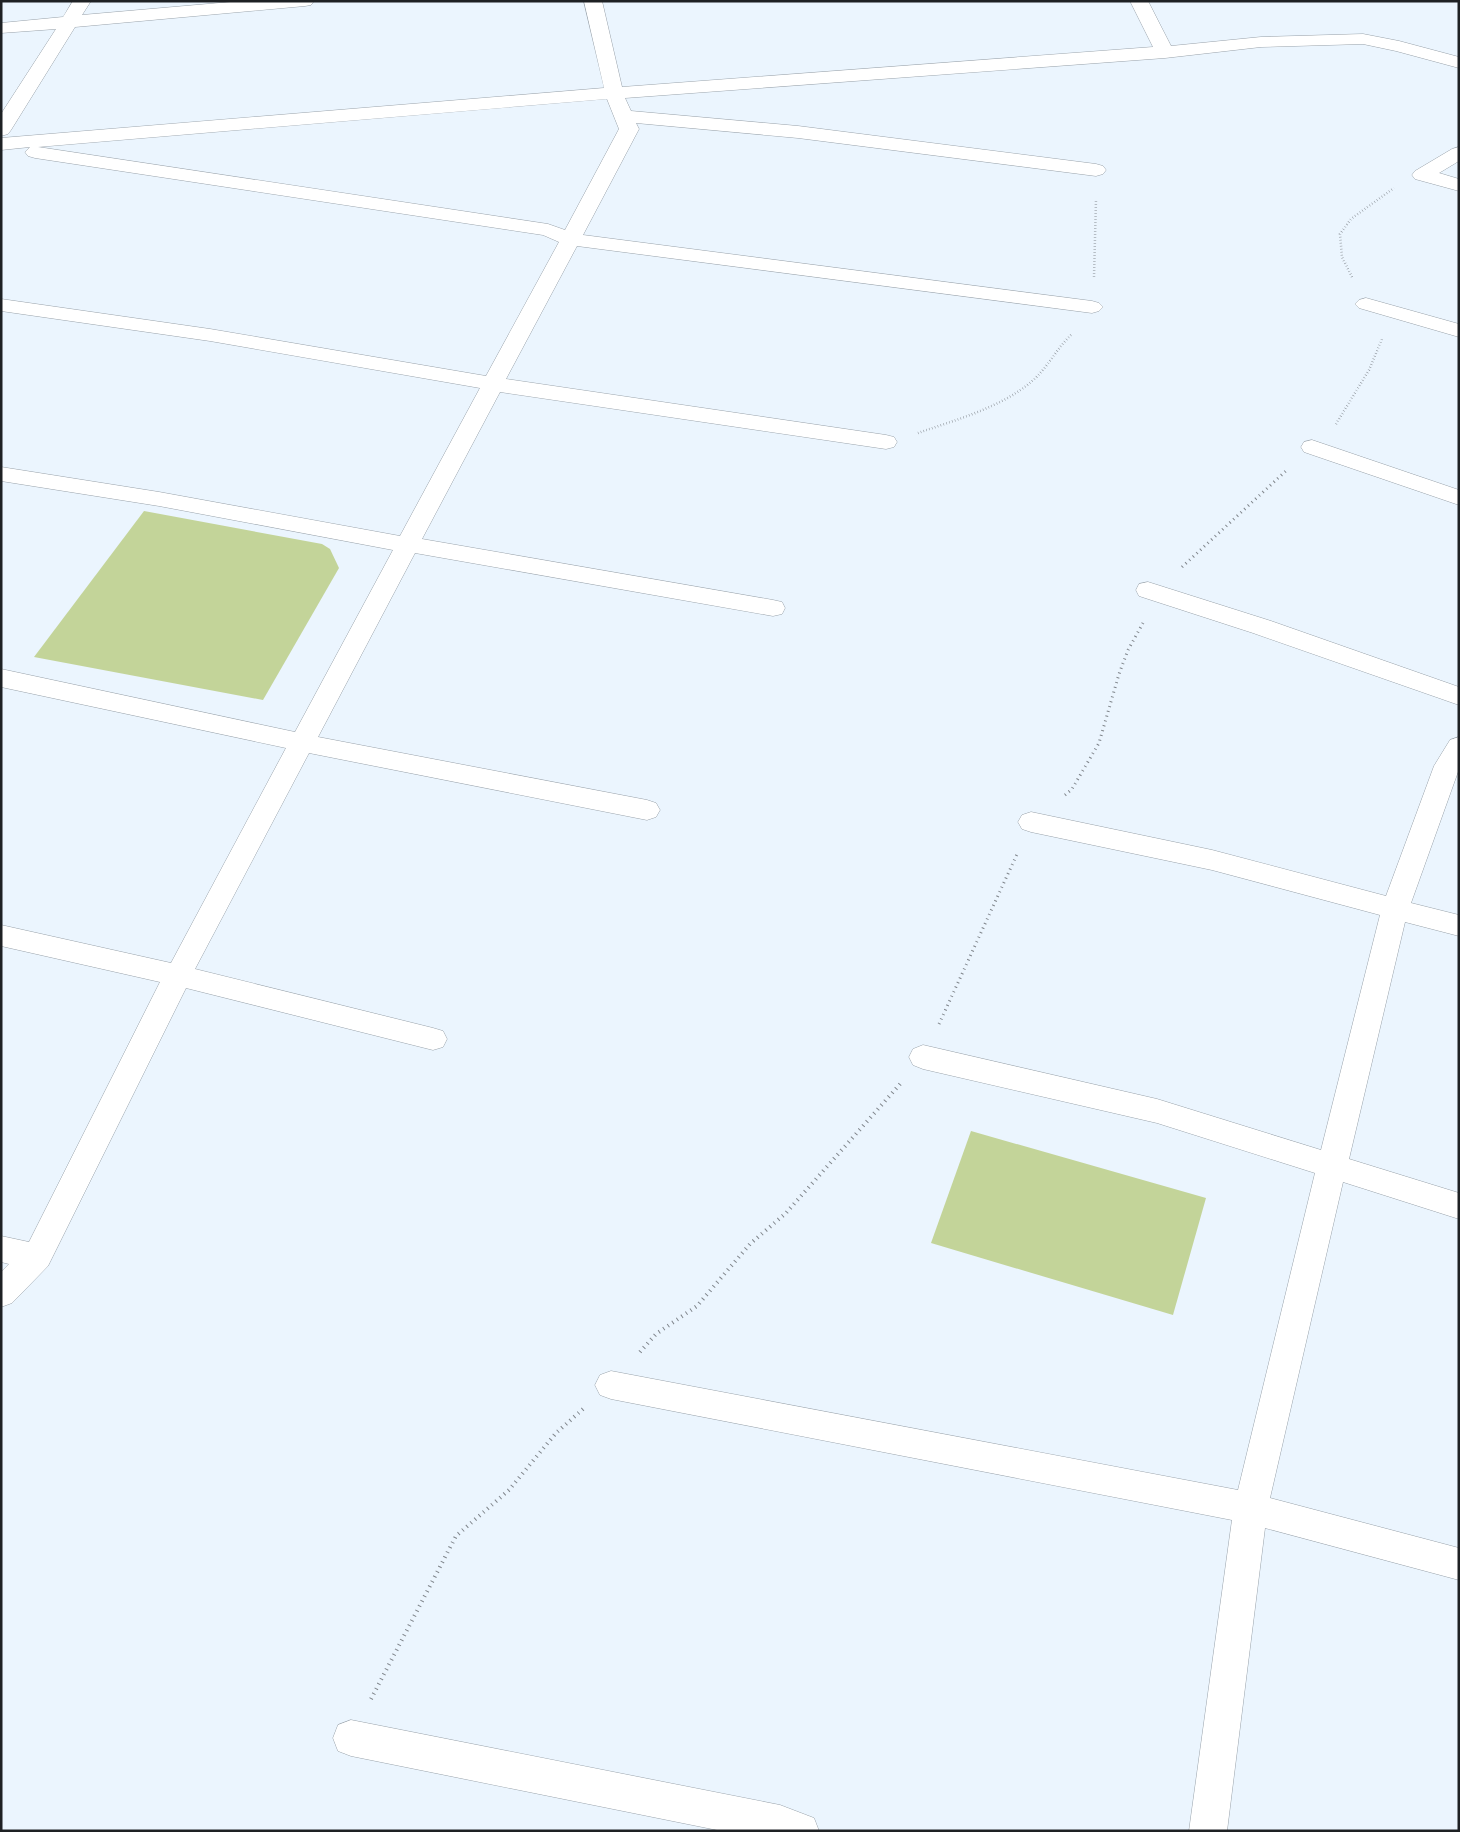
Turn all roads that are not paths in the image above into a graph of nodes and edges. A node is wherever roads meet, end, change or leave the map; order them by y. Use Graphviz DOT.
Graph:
graph roads {
  1 [pos="82,1"];
  2 [pos="306,1"];
  3 [pos="593,1"];
  4 [pos="1139,1"];
  5 [pos="68,22"];
  6 [pos="1,28"];
  7 [pos="1165,52"];
  8 [pos="1459,63"];
  9 [pos="619,105"];
  10 [pos="1,130"];
  11 [pos="1,145"];
  12 [pos="1459,153"];
  13 [pos="1096,170"];
  14 [pos="1459,185"];
  15 [pos="569,239"];
  16 [pos="1366,304"];
  17 [pos="1,305"];
  18 [pos="1092,307"];
  19 [pos="1459,331"];
  20 [pos="493,384"];
  21 [pos="886,442"];
  22 [pos="1312,447"];
  23 [pos="1,474"];
  24 [pos="1459,498"];
  25 [pos="408,544"];
  26 [pos="1148,590"];
  27 [pos="773,608"];
  28 [pos="1,678"];
  29 [pos="1459,696"];
  30 [pos="303,743"];
  31 [pos="1459,746"];
  32 [pos="647,810"];
  33 [pos="1031,822"];
  34 [pos="1395,908"];
  35 [pos="1459,926"];
  36 [pos="1,935"];
  37 [pos="178,975"];
  38 [pos="433,1039"];
  39 [pos="923,1057"];
  40 [pos="1332,1165"];
  41 [pos="1459,1206"];
  42 [pos="1,1249"];
  43 [pos="37,1257"];
  44 [pos="1,1292"];
  45 [pos="611,1384"];
  46 [pos="1251,1508"];
  47 [pos="1459,1564"];
  48 [pos="351,1738"];
  49 [pos="801,1831"];
  50 [pos="1208,1831"];
  1 -- 5 [label="street"];
  2 -- 5 [label="street"];
  3 -- 9 [label="street"];
  4 -- 7 [label="street"];
  5 -- 6 [label="street"];
  5 -- 10 [label="street"];
  7 -- 8 [label="street"];
  7 -- 9 [label="street"];
  9 -- 11 [label="street"];
  9 -- 13 [label="street"];
  9 -- 15 [label="street"];
  11 -- 15 [label="street"];
  12 -- 14 [label="street"];
  15 -- 18 [label="street"];
  15 -- 20 [label="street"];
  16 -- 19 [label="street"];
  17 -- 20 [label="street"];
  20 -- 21 [label="street"];
  20 -- 25 [label="street"];
  22 -- 24 [label="street"];
  23 -- 25 [label="street"];
  25 -- 27 [label="street"];
  25 -- 30 [label="street"];
  26 -- 29 [label="street"];
  28 -- 30 [label="street"];
  30 -- 32 [label="street"];
  30 -- 37 [label="street"];
  31 -- 34 [label="street"];
  33 -- 34 [label="street"];
  34 -- 35 [label="street"];
  34 -- 40 [label="street"];
  36 -- 37 [label="street"];
  37 -- 38 [label="street"];
  37 -- 43 [label="street"];
  39 -- 40 [label="street"];
  40 -- 41 [label="street"];
  40 -- 46 [label="street"];
  42 -- 43 [label="street"];
  43 -- 44 [label="street"];
  45 -- 46 [label="street"];
  46 -- 47 [label="street"];
  46 -- 50 [label="street"];
  48 -- 49 [label="street"];
}
